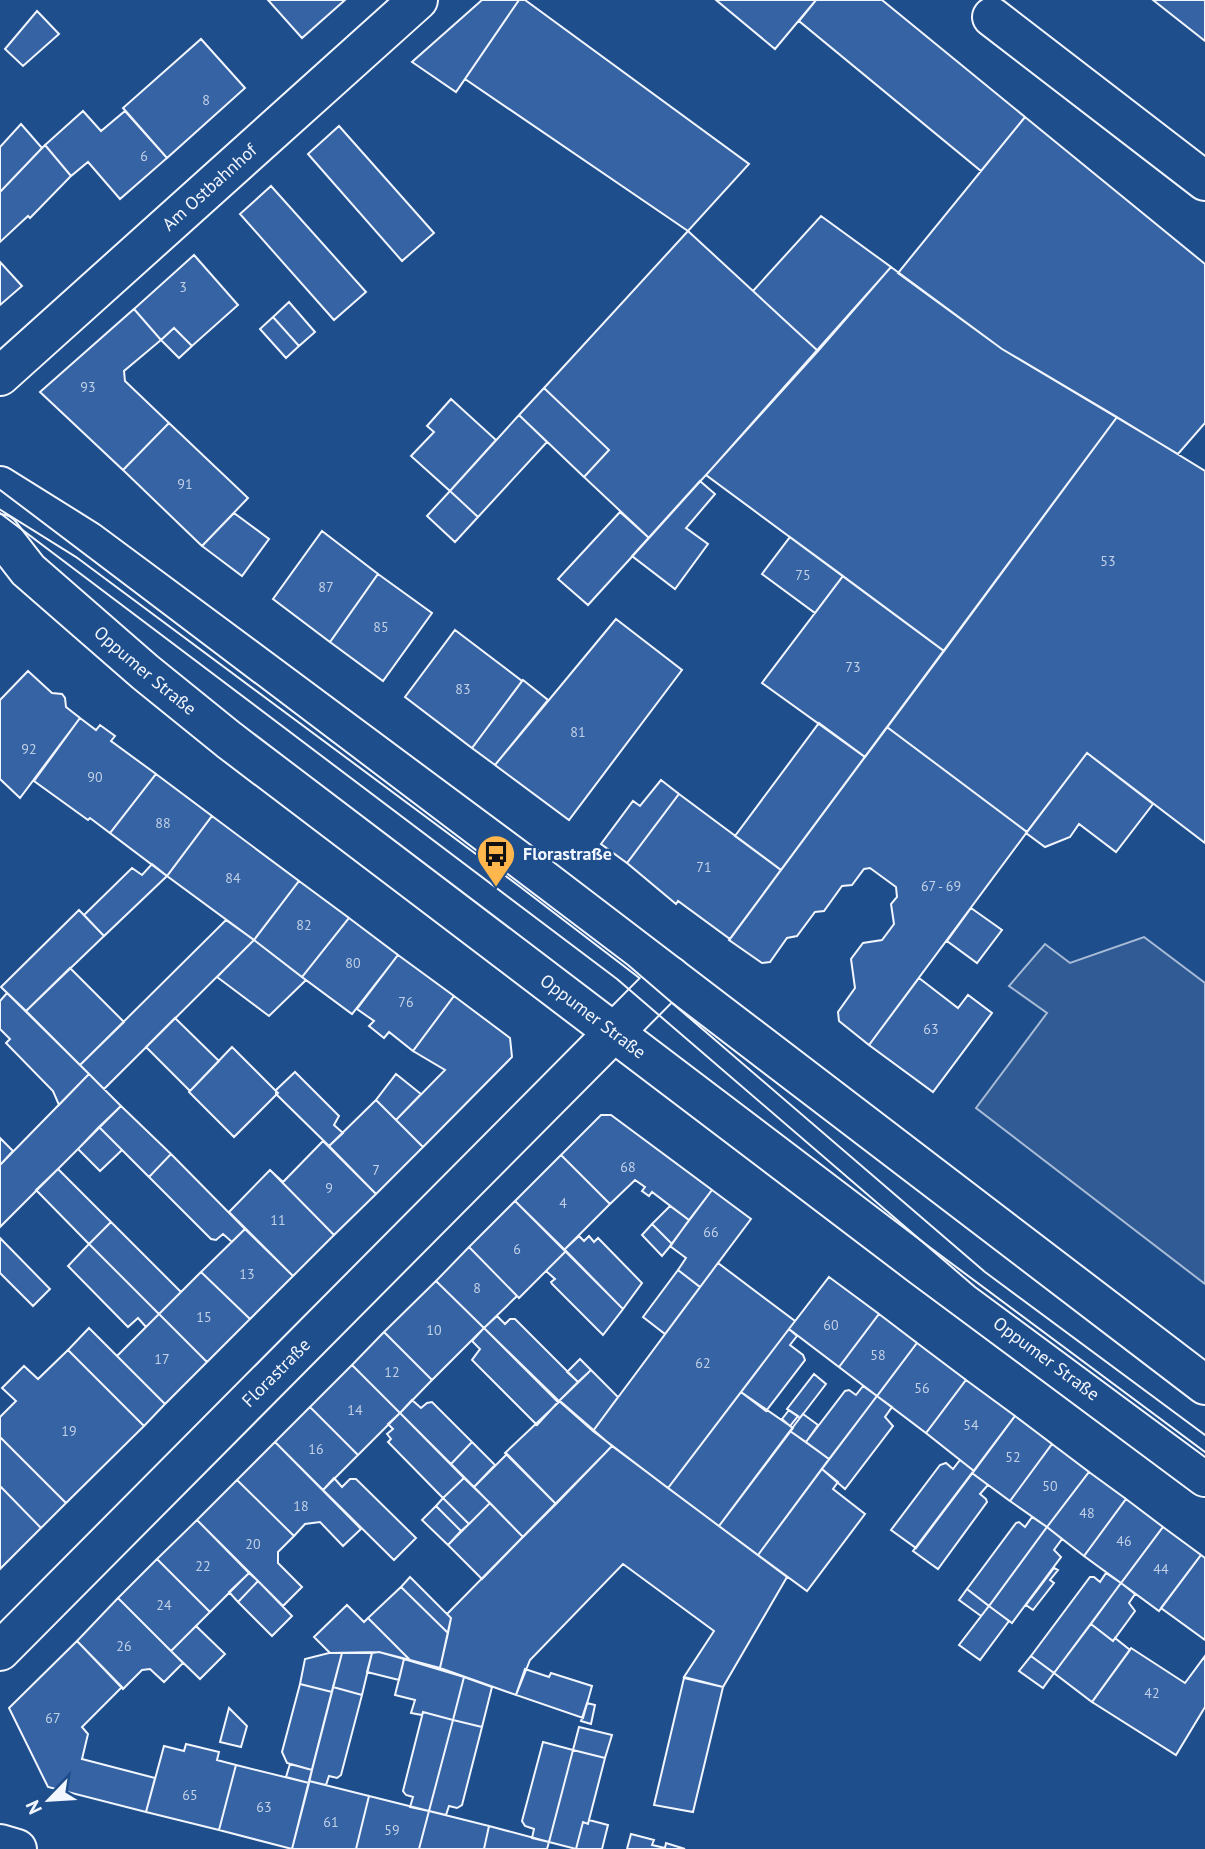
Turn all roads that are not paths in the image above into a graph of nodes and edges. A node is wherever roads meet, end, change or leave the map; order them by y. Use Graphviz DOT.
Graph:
graph roads {
  1 [pos="418,0"];
  2 [pos="992,17"];
  3 [pos="1205,181"];
  4 [pos="0,376"];
  5 [pos="0,486"];
  6 [pos="0,534"];
  7 [pos="670,976"];
  8 [pos="616,1032"];
  9 [pos="1205,1385"];
  10 [pos="1205,1478"];
  11 [pos="0,1651"];
  12 [pos="0,1844"];
  13 [pos="17,1849"];
  1 -- 4 [label="main road, Am Ostbahnhof"];
  2 -- 3 [label="main road"];
  5 -- 7 [label="main road"];
  6 -- 8 [label="main road, Oppumer Straße"];
  7 -- 8 [label="main road, Florastraße"];
  7 -- 9 [label="main road"];
  8 -- 10 [label="main road, Oppumer Straße"];
  8 -- 11 [label="main road, Florastraße"];
  12 -- 13 [label="main road"];
}
